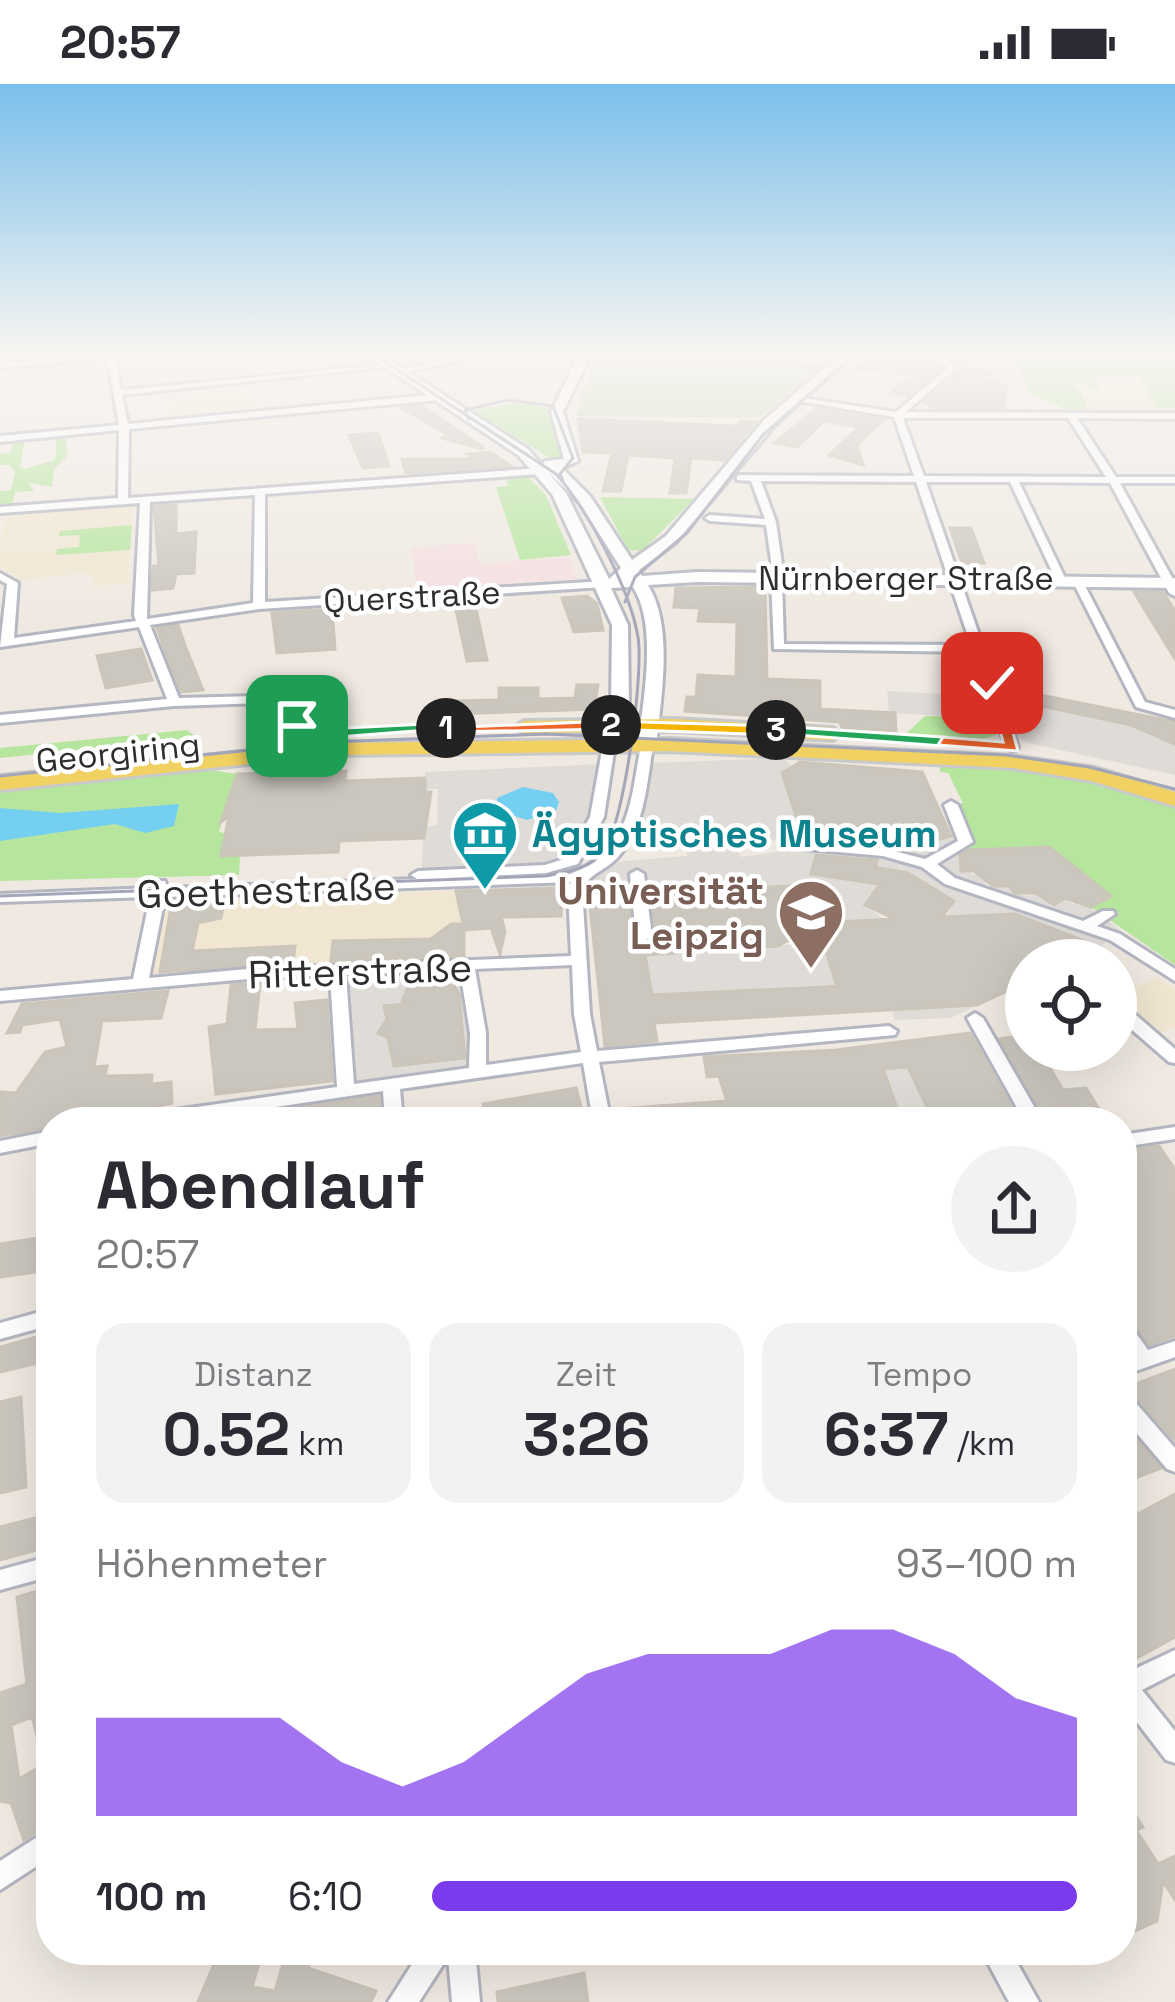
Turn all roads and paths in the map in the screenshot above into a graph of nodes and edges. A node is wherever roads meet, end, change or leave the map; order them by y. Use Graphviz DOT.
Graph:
graph roads {
  1 [pos="124,444"];
  2 [pos="510,444"];
  3 [pos="566,444"];
  4 [pos="768,444"];
  5 [pos="907,444"];
  6 [pos="1089,444"];
  7 [pos="551,470"];
  8 [pos="739,479"];
  9 [pos="1175,480"];
  10 [pos="1014,481"];
  11 [pos="1114,481"];
  12 [pos="920,482"];
  13 [pos="260,492"];
  14 [pos="145,500"];
  15 [pos="123,501"];
  16 [pos="0,510"];
  17 [pos="710,518"];
  18 [pos="771,522"];
  19 [pos="0,576"];
  20 [pos="633,577"];
  21 [pos="777,578"];
  22 [pos="955,579"];
  23 [pos="1069,580"];
  24 [pos="604,584"];
  25 [pos="1172,586"];
  26 [pos="259,605"];
  27 [pos="141,621"];
  28 [pos="4,643"];
  29 [pos="980,649"];
  30 [pos="174,702"];
  31 [pos="1175,714"];
  32 [pos="0,719"];
  33 [pos="299,735"];
  34 [pos="611,735"];
  35 [pos="649,735"];
  36 [pos="450,736"];
  37 [pos="1012,747"];
  38 [pos="0,766"];
  39 [pos="1175,780"];
  40 [pos="0,783"];
  41 [pos="1175,799"];
  42 [pos="951,805"];
  43 [pos="805,845"];
  44 [pos="927,864"];
  45 [pos="637,874"];
  46 [pos="581,878"];
  47 [pos="159,888"];
  48 [pos="0,891"];
  49 [pos="1108,914"];
  50 [pos="1086,926"];
  51 [pos="644,936"];
  52 [pos="580,960"];
  53 [pos="467,967"];
  54 [pos="338,972"];
  55 [pos="1175,976"];
  56 [pos="140,984"];
  57 [pos="0,996"];
  58 [pos="975,1018"];
  59 [pos="1137,1021"];
  60 [pos="889,1031"];
  61 [pos="590,1056"];
  62 [pos="1175,1058"];
  63 [pos="477,1071"];
  64 [pos="391,1083"];
  65 [pos="346,1089"];
  66 [pos="230,1107"];
  67 [pos="393,1107"];
  68 [pos="599,1107"];
  69 [pos="1025,1107"];
  70 [pos="1175,1133"];
  71 [pos="1137,1139"];
  72 [pos="36,1140"];
  73 [pos="0,1147"];
  74 [pos="36,1321"];
  75 [pos="0,1331"];
  76 [pos="1175,1349"];
  77 [pos="1137,1363"];
  78 [pos="1137,1419"];
  79 [pos="1175,1463"];
  80 [pos="36,1570"];
  81 [pos="0,1580"];
  82 [pos="1175,1660"];
  83 [pos="1137,1680"];
  84 [pos="1137,1704"];
  85 [pos="1175,1751"];
  86 [pos="36,1852"];
  87 [pos="0,1877"];
  88 [pos="427,1965"];
  89 [pos="462,1965"];
  90 [pos="1006,1965"];
  91 [pos="1028,1997"];
  92 [pos="402,2002"];
  93 [pos="466,2002"];
  1 -- 15 [label="street"];
  2 -- 7 [label="main road"];
  3 -- 7 [label="main road"];
  4 -- 8 [label="main road"];
  5 -- 12 [label="street"];
  6 -- 11 [label="street"];
  7 -- 13 [label="street"];
  7 -- 20 [label="main road"];
  7 -- 24 [label="main road"];
  8 -- 12 [label="street"];
  8 -- 17 [label="main road"];
  8 -- 18 [label="street"];
  8 -- 20 [label="main road"];
  9 -- 11 [label="street"];
  10 -- 11 [label="street"];
  10 -- 12 [label="street"];
  10 -- 23 [label="street"];
  11 -- 25 [label="street"];
  12 -- 22 [label="street"];
  13 -- 14 [label="street"];
  13 -- 26 [label="street"];
  14 -- 15 [label="street"];
  14 -- 27 [label="street"];
  15 -- 16 [label="street"];
  17 -- 18 [label="street"];
  17 -- 20 [label="main road"];
  18 -- 21 [label="street"];
  19 -- 28 [label="street"];
  20 -- 21 [label="main road, Nürnberger Straße"];
  20 -- 24 [label="main road, Querstraße"];
  20 -- 35 [label="main road"];
  21 -- 22 [label="main road, Nürnberger Straße"];
  21 -- 29 [label="street"];
  22 -- 23 [label="main road, Nürnberger Straße"];
  22 -- 29 [label="street"];
  23 -- 25 [label="main road, Nürnberger Straße"];
  23 -- 31 [label="street"];
  24 -- 26 [label="street, Querstraße"];
  24 -- 34 [label="main road"];
  26 -- 27 [label="street, Querstraße"];
  27 -- 28 [label="street, Querstraße"];
  27 -- 30 [label="street"];
  29 -- 37 [label="street"];
  30 -- 32 [label="street"];
  30 -- 33 [label="street"];
  33 -- 36 [label="main road, Georgiring"];
  33 -- 38 [label="main road, Georgiring"];
  34 -- 35 [label="main road"];
  34 -- 36 [label="main road"];
  34 -- 47 [label="street, Goethestraße"];
  35 -- 37 [label="main road"];
  35 -- 41 [label="main road"];
  35 -- 47 [label="street, Goethestraße"];
  36 -- 40 [label="main road, Georgiring"];
  37 -- 39 [label="main road"];
  42 -- 44 [label="street"];
  43 -- 44 [label="street"];
  44 -- 50 [label="street"];
  45 -- 51 [label="street"];
  46 -- 52 [label="street"];
  47 -- 48 [label="street, Goethestraße"];
  47 -- 56 [label="street"];
  49 -- 50 [label="street"];
  50 -- 55 [label="street"];
  52 -- 53 [label="street, Ritterstraße"];
  52 -- 61 [label="street"];
  53 -- 54 [label="street, Ritterstraße"];
  53 -- 63 [label="street"];
  54 -- 56 [label="street, Ritterstraße"];
  54 -- 65 [label="street"];
  56 -- 57 [label="street, Ritterstraße"];
  58 -- 69 [label="street"];
  59 -- 62 [label="street"];
  60 -- 61 [label="street"];
  61 -- 63 [label="street"];
  61 -- 68 [label="street"];
  63 -- 64 [label="street"];
  64 -- 65 [label="street"];
  64 -- 67 [label="street"];
  65 -- 66 [label="street"];
  70 -- 71 [label="street"];
  72 -- 73 [label="street"];
  74 -- 75 [label="street"];
  76 -- 77 [label="street"];
  78 -- 79 [label="street"];
  80 -- 81 [label="street"];
  82 -- 83 [label="street"];
  84 -- 85 [label="street"];
  86 -- 87 [label="street"];
  88 -- 92 [label="street"];
  89 -- 93 [label="street"];
  90 -- 91 [label="street"];
}
